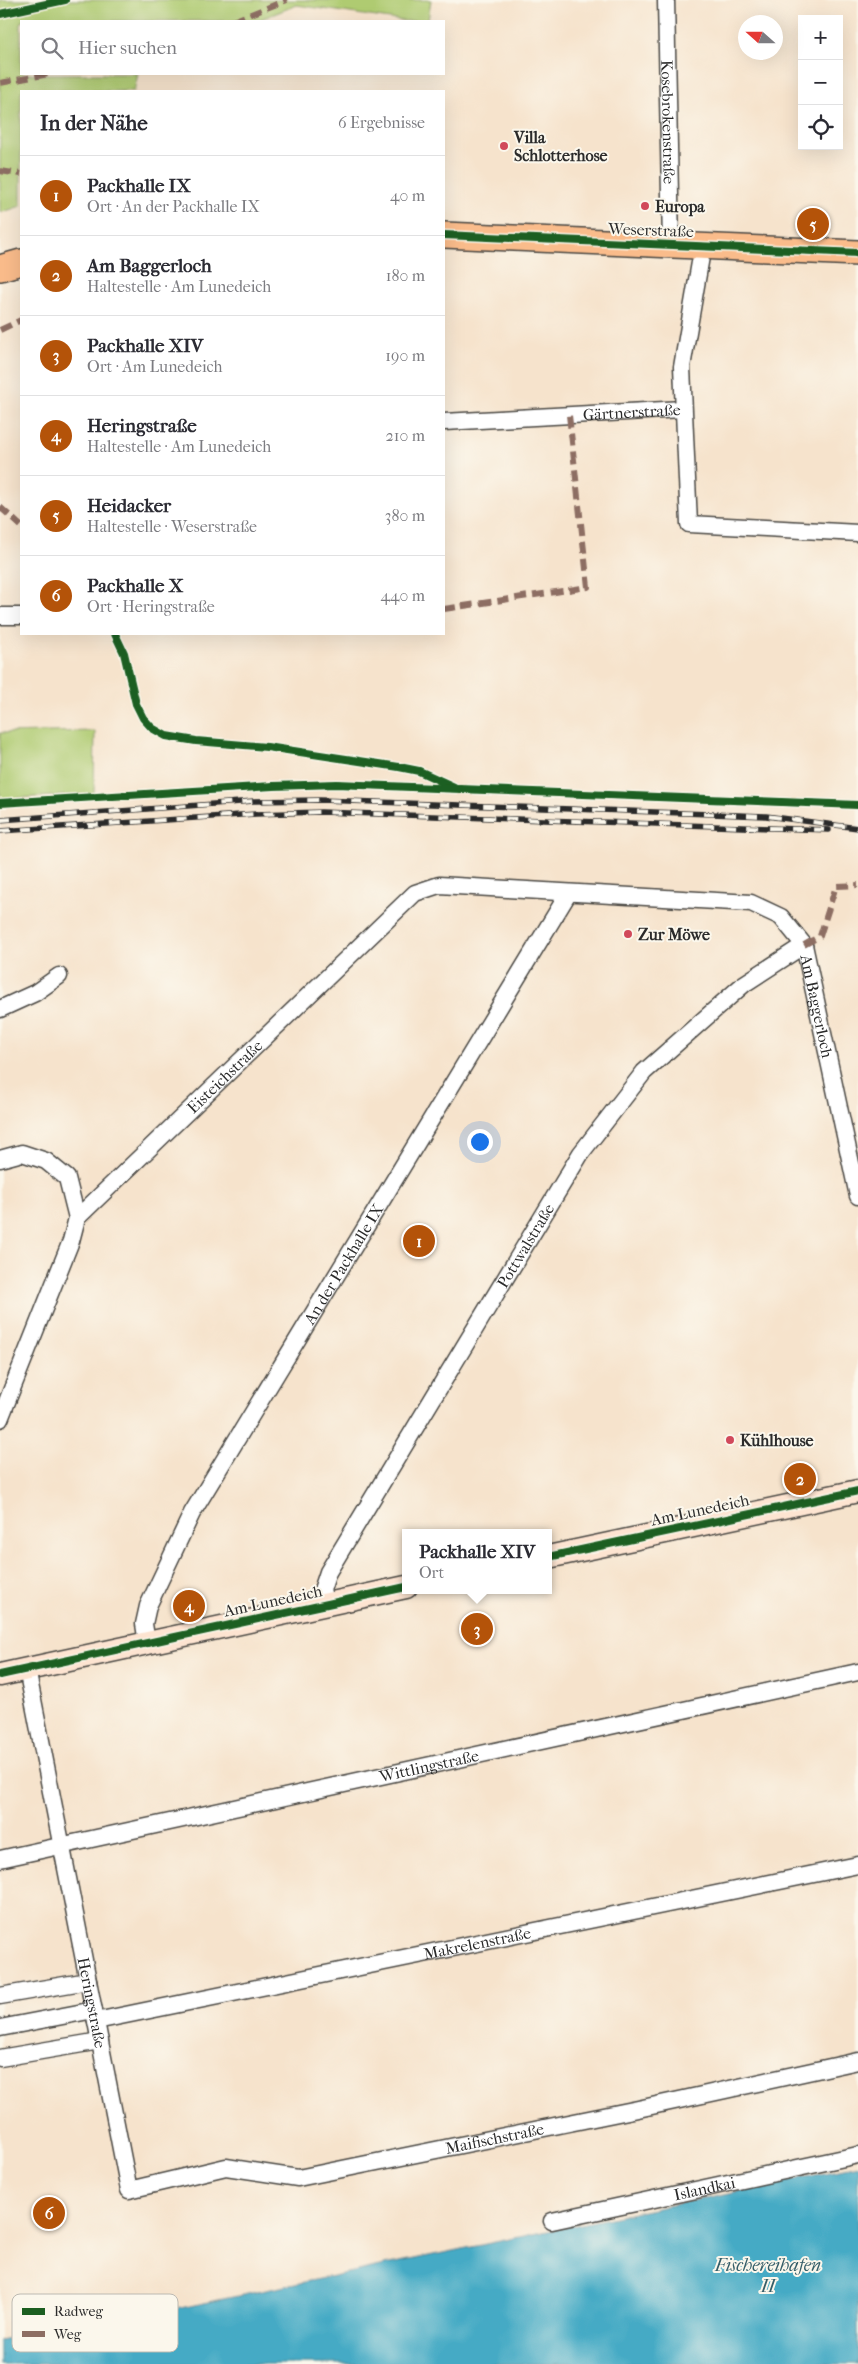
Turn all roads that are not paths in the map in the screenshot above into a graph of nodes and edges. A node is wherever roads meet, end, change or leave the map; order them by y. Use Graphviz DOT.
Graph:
graph roads {
  1 [pos="666,0"];
  2 [pos="445,235"];
  3 [pos="671,244"];
  4 [pos="703,246"];
  5 [pos="858,253"];
  6 [pos="20,262"];
  7 [pos="0,268"];
  8 [pos="683,409"];
  9 [pos="445,422"];
  10 [pos="858,533"];
  11 [pos="0,616"];
  12 [pos="20,616"];
  13 [pos="568,894"];
  14 [pos="804,945"];
  15 [pos="59,976"];
  16 [pos="0,1009"];
  17 [pos="0,1158"];
  18 [pos="858,1196"];
  19 [pos="77,1218"];
  20 [pos="0,1418"];
  21 [pos="858,1491"];
  22 [pos="552,1555"];
  23 [pos="402,1588"];
  24 [pos="326,1604"];
  25 [pos="147,1643"];
  26 [pos="27,1669"];
  27 [pos="858,1672"];
  28 [pos="0,1675"];
  29 [pos="62,1846"];
  30 [pos="0,1859"];
  31 [pos="858,1865"];
  32 [pos="88,1981"];
  33 [pos="0,1996"];
  34 [pos="95,2016"];
  35 [pos="0,2028"];
  36 [pos="100,2041"];
  37 [pos="0,2058"];
  38 [pos="858,2061"];
  39 [pos="858,2155"];
  40 [pos="129,2190"];
  41 [pos="552,2221"];
  1 -- 3 [label="street, Kosebrokenstraße"];
  2 -- 3 [label="main road, Weserstraße"];
  3 -- 4 [label="main road, Weserstraße"];
  4 -- 5 [label="main road, Weserstraße"];
  4 -- 8 [label="street, Gärtnerstraße"];
  6 -- 7 [label="main road"];
  8 -- 9 [label="street, Gärtnerstraße"];
  8 -- 10 [label="street"];
  11 -- 12 [label="street"];
  13 -- 14 [label="street, Am Baggerloch"];
  13 -- 19 [label="street, Eisteichstraße"];
  13 -- 25 [label="street, An der Packhalle IX"];
  14 -- 18 [label="street, Am Baggerloch"];
  14 -- 24 [label="street, Pottwalstraße"];
  15 -- 16 [label="street"];
  17 -- 19 [label="street"];
  19 -- 20 [label="street"];
  21 -- 22 [label="street, Am Lunedeich"];
  23 -- 24 [label="street, Am Lunedeich"];
  24 -- 25 [label="street, Am Lunedeich"];
  25 -- 26 [label="street, Am Lunedeich"];
  26 -- 28 [label="street, Am Lunedeich"];
  26 -- 29 [label="street, Heringstraße"];
  27 -- 29 [label="street, Wittlingstraße"];
  29 -- 30 [label="street, Wittlingstraße"];
  29 -- 32 [label="street, Heringstraße"];
  31 -- 34 [label="street, Makrelenstraße"];
  32 -- 33 [label="street"];
  32 -- 34 [label="street, Heringstraße"];
  34 -- 35 [label="street, Makrelenstraße"];
  34 -- 36 [label="street, Heringstraße"];
  36 -- 37 [label="street"];
  36 -- 40 [label="street, Heringstraße"];
  38 -- 40 [label="street, Maifischstraße"];
  39 -- 41 [label="street, Islandkai"];
}
